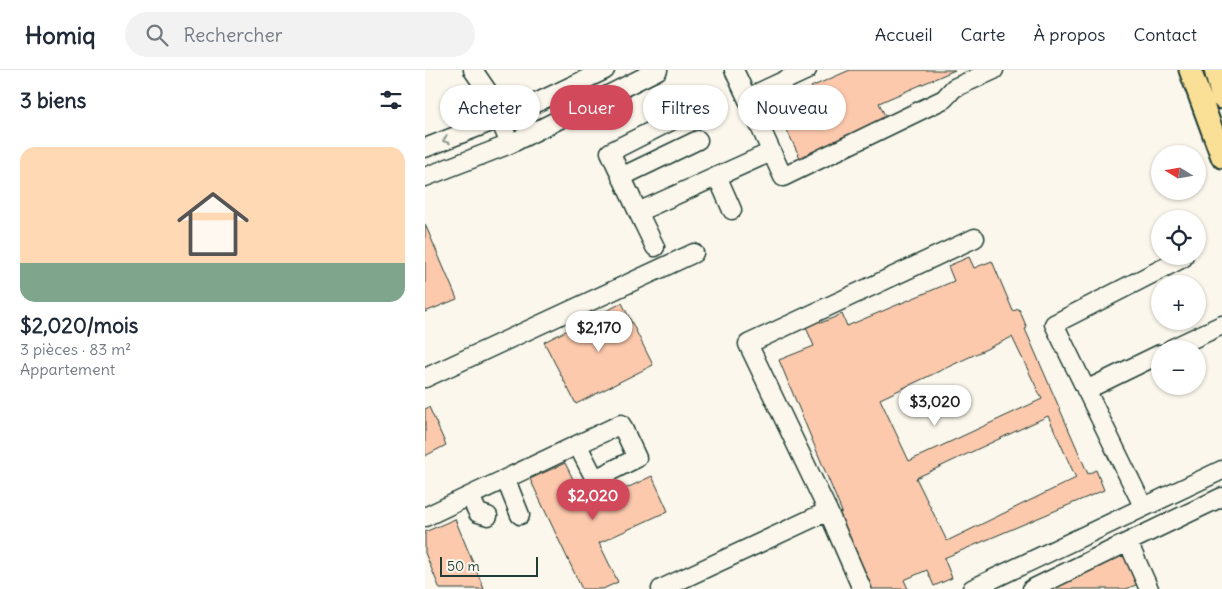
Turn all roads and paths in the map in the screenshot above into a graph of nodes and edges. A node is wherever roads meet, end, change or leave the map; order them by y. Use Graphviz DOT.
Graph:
graph roads {
  1 [pos="473,70"];
  2 [pos="605,70"];
  3 [pos="658,70"];
  4 [pos="734,70"];
  5 [pos="807,70"];
  6 [pos="994,70"];
  7 [pos="1190,70"];
  8 [pos="1215,70"];
  9 [pos="973,74"];
  10 [pos="483,85"];
  11 [pos="741,85"];
  12 [pos="775,85"];
  13 [pos="1222,98"];
  14 [pos="540,102"];
  15 [pos="472,130"];
  16 [pos="504,130"];
  17 [pos="653,130"];
  18 [pos="761,130"];
  19 [pos="698,140"];
  20 [pos="510,144"];
  21 [pos="425,148"];
  22 [pos="771,152"];
  23 [pos="1222,157"];
  24 [pos="717,176"];
  25 [pos="425,177"];
  26 [pos="621,177"];
  27 [pos="732,210"];
  28 [pos="637,212"];
  29 [pos="975,238"];
  30 [pos="655,247"];
  31 [pos="694,253"];
  32 [pos="1169,265"];
  33 [pos="1222,325"];
  34 [pos="1190,340"];
  35 [pos="1151,358"];
  36 [pos="425,378"];
  37 [pos="1086,390"];
  38 [pos="578,446"];
  39 [pos="1222,470"];
  40 [pos="506,480"];
  41 [pos="470,496"];
  42 [pos="1222,496"];
  43 [pos="1143,506"];
  44 [pos="828,511"];
  45 [pos="520,515"];
  46 [pos="488,516"];
  47 [pos="425,517"];
  48 [pos="1127,542"];
  49 [pos="661,589"];
  50 [pos="862,589"];
  51 [pos="972,589"];
  52 [pos="1032,589"];
  53 [pos="1149,589"];
  1 -- 10 [label="street"];
  2 -- 14 [label="street"];
  3 -- 20 [label="street"];
  4 -- 11 [label="street"];
  5 -- 12 [label="street"];
  6 -- 9 [label="street"];
  7 -- 23 [label="main road"];
  8 -- 13 [label="main road"];
  9 -- 22 [label="street"];
  15 -- 21 [label="street, one-way"];
  16 -- 20 [label="street"];
  17 -- 26 [label="street"];
  18 -- 22 [label="street"];
  19 -- 26 [label="street"];
  20 -- 25 [label="street"];
  22 -- 24 [label="street"];
  24 -- 27 [label="street"];
  24 -- 28 [label="street"];
  26 -- 28 [label="street"];
  28 -- 30 [label="street"];
  29 -- 44 [label="street"];
  31 -- 36 [label="street"];
  32 -- 37 [label="street"];
  33 -- 34 [label="street"];
  35 -- 37 [label="street"];
  37 -- 43 [label="street"];
  38 -- 40 [label="street"];
  39 -- 43 [label="street"];
  40 -- 41 [label="street"];
  40 -- 45 [label="street"];
  41 -- 46 [label="street"];
  41 -- 47 [label="street"];
  42 -- 48 [label="street"];
  43 -- 51 [label="street"];
  44 -- 49 [label="street"];
  44 -- 50 [label="street"];
  48 -- 52 [label="street"];
  48 -- 53 [label="street"];
}
